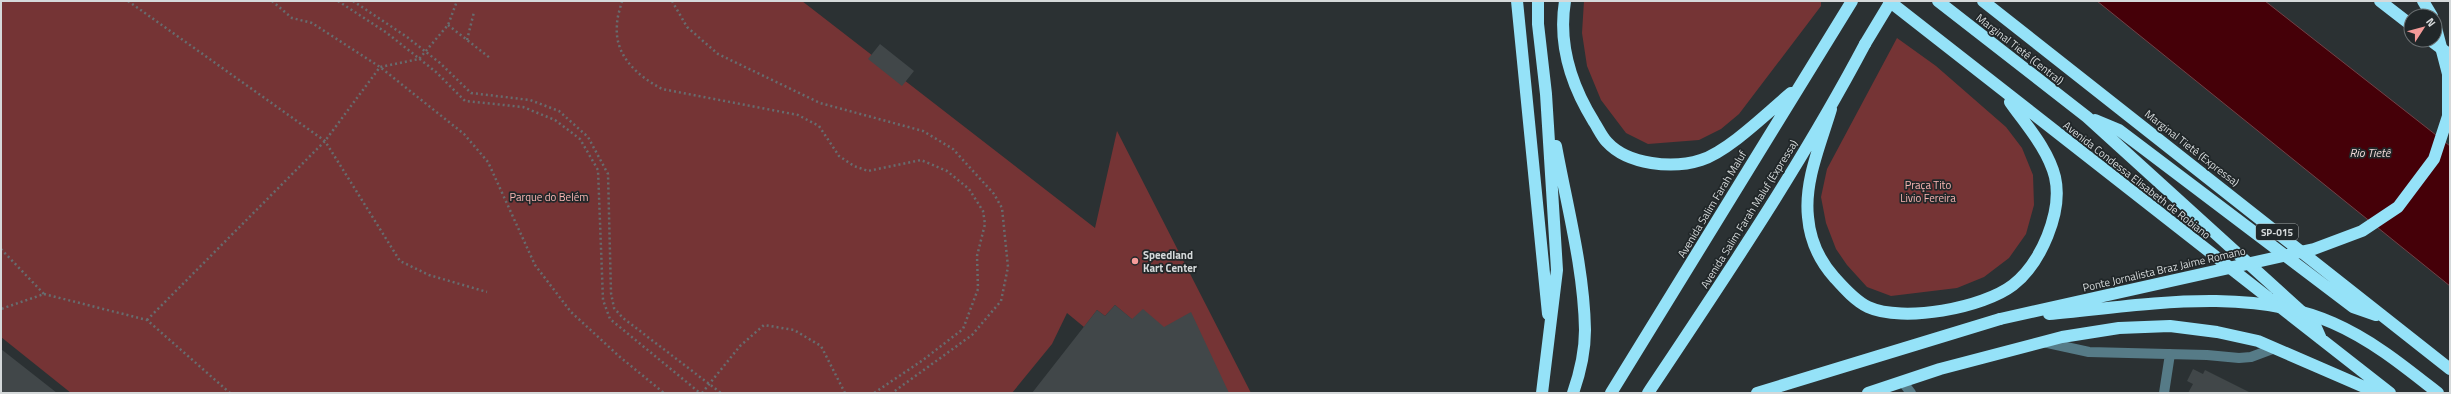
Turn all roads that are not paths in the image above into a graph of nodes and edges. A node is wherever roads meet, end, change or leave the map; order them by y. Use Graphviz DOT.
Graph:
graph roads {
  1 [pos="1517,1"];
  2 [pos="1538,1"];
  3 [pos="1565,1"];
  4 [pos="1852,1"];
  5 [pos="1890,1"];
  6 [pos="1938,1"];
  7 [pos="1983,1"];
  8 [pos="2380,1"];
  9 [pos="2403,19"];
  10 [pos="2441,48"];
  11 [pos="2441,48"];
  12 [pos="2450,55"];
  13 [pos="1798,87"];
  14 [pos="2003,91"];
  15 [pos="1546,94"];
  16 [pos="1831,109"];
  17 [pos="2087,117"];
  18 [pos="2384,317"];
  19 [pos="2000,319"];
  20 [pos="1550,331"];
  21 [pos="2321,340"];
  22 [pos="2043,342"];
  23 [pos="2275,348"];
  24 [pos="2170,354"];
  25 [pos="2450,369"];
  26 [pos="1808,377"];
  27 [pos="1902,381"];
  28 [pos="1542,393"];
  29 [pos="1573,393"];
  30 [pos="1611,393"];
  31 [pos="1648,393"];
  32 [pos="1757,393"];
  33 [pos="1780,393"];
  34 [pos="1868,393"];
  35 [pos="1911,393"];
  36 [pos="2164,393"];
  37 [pos="2378,393"];
  38 [pos="2390,393"];
  39 [pos="2438,393"];
  1 -- 20 [label="highway"];
  2 -- 15 [label="highway"];
  3 -- 13 [label="highway"];
  4 -- 13 [label="highway, Avenida Salim Farah Maluf"];
  5 -- 14 [label="highway, Avenida Condessa Elisabeth de Robiano"];
  5 -- 16 [label="highway, Avenida Salim Farah Maluf (Expressa), bridge"];
  6 -- 17 [label="highway, Marginal Tietê (Central) / SP-015"];
  7 -- 18 [label="highway, Marginal Tietê (Expressa) / SP-015"];
  8 -- 9 [label="highway"];
  10 -- 19 [label="highway, Ponte Jornalista Braz Jaime Romano, bridge"];
  11 -- 12 [label="highway"];
  13 -- 30 [label="highway, Avenida Salim Farah Maluf"];
  14 -- 16 [label="highway"];
  14 -- 21 [label="highway, Avenida Condessa Elisabeth de Robiano"];
  15 -- 20 [label="highway"];
  15 -- 29 [label="highway"];
  16 -- 31 [label="highway, Avenida Salim Farah Maluf (Expressa)"];
  17 -- 18 [label="highway, Marginal Tietê (Expressa) / SP-015"];
  17 -- 21 [label="highway"];
  18 -- 25 [label="highway, Marginal Tietê (Expressa) / SP-015"];
  19 -- 26 [label="highway, Ponte Jornalista Braz Jaime Romano"];
  19 -- 39 [label="highway, bridge"];
  20 -- 28 [label="highway"];
  21 -- 38 [label="highway, Avenida Condessa Elisabeth de Robiano"];
  22 -- 23 [label="highway"];
  22 -- 24 [label="lane"];
  22 -- 27 [label="highway"];
  23 -- 24 [label="lane"];
  23 -- 37 [label="highway"];
  24 -- 36 [label="lane"];
  26 -- 32 [label="highway"];
  26 -- 33 [label="highway"];
  27 -- 34 [label="highway"];
  27 -- 35 [label="lane"];
}
